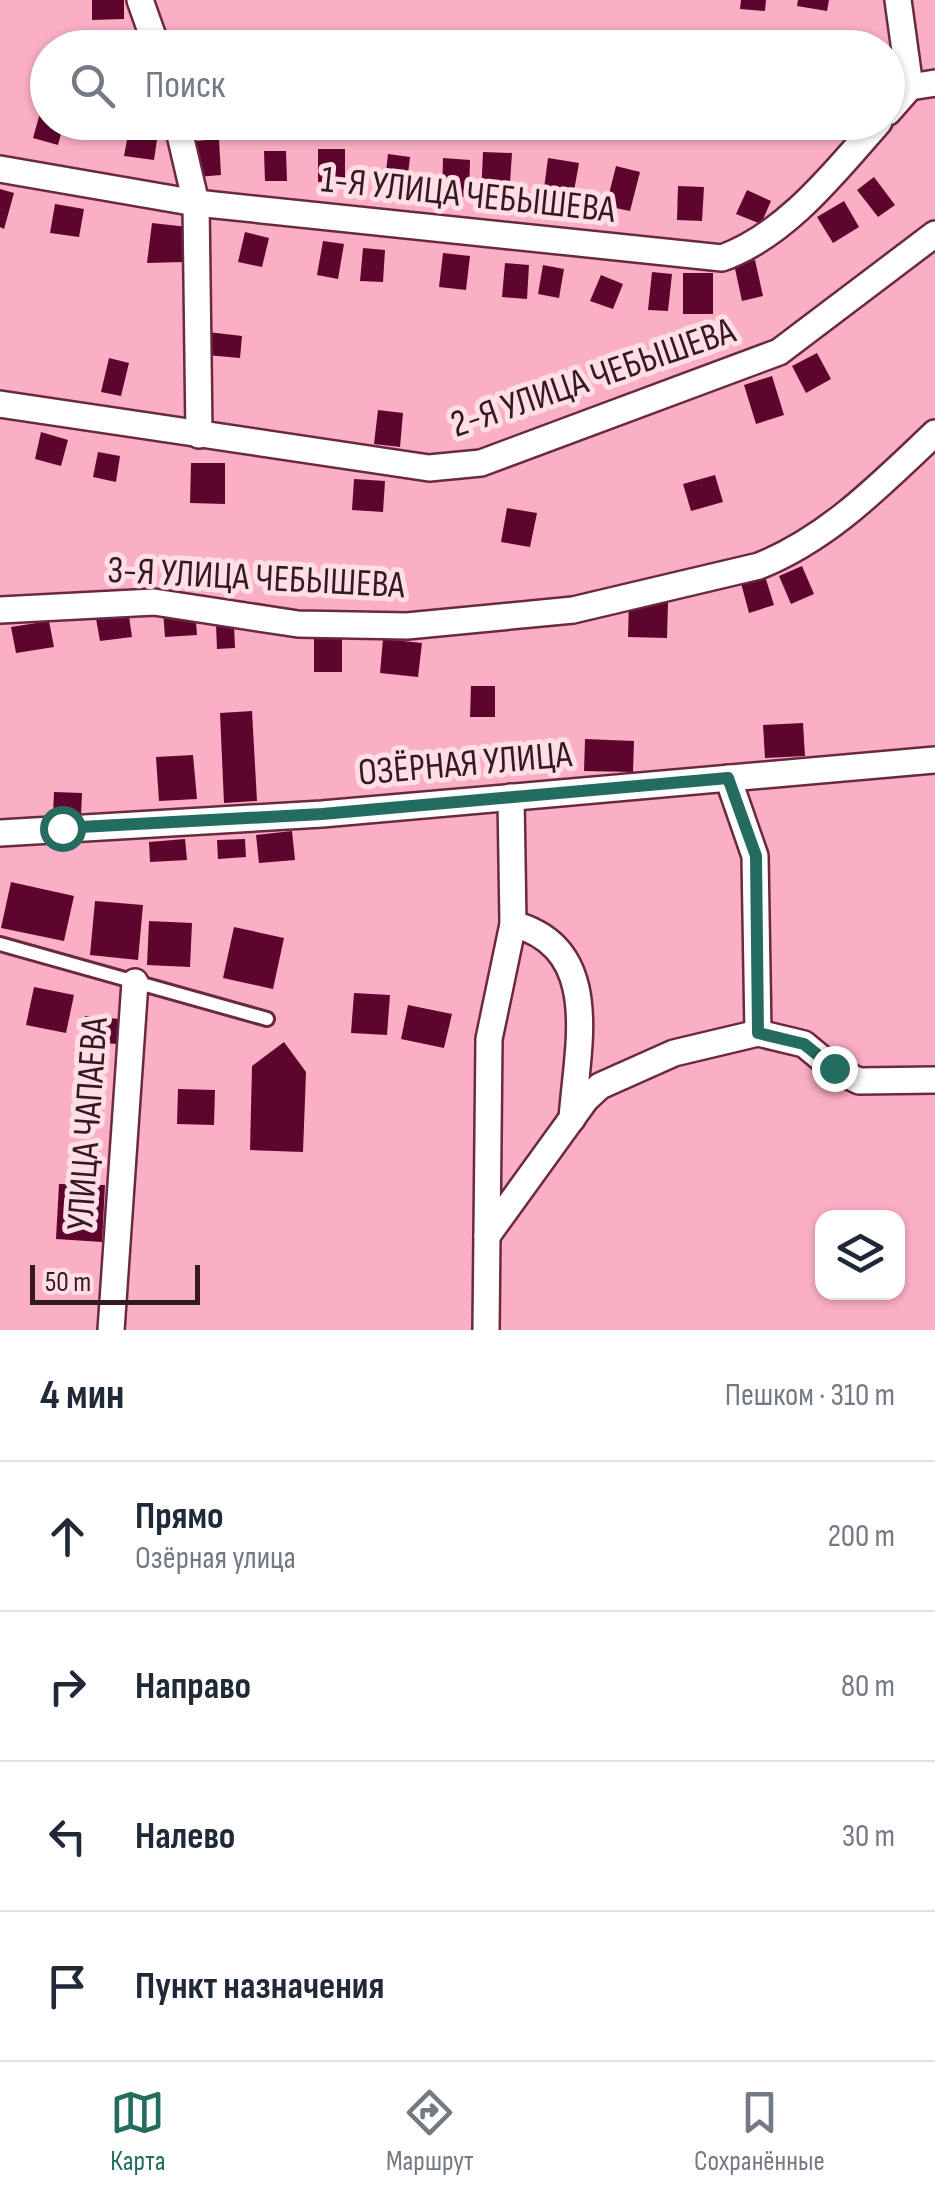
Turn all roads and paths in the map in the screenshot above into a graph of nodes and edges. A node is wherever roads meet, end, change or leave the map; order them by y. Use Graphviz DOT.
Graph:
graph roads {
  1 [pos="140,0"];
  2 [pos="898,0"];
  3 [pos="151,30"];
  4 [pos="923,85"];
  5 [pos="181,140"];
  6 [pos="861,140"];
  7 [pos="0,169"];
  8 [pos="196,203"];
  9 [pos="935,234"];
  10 [pos="0,404"];
  11 [pos="935,433"];
  12 [pos="199,435"];
  13 [pos="0,610"];
  14 [pos="935,760"];
  15 [pos="728,778"];
  16 [pos="511,797"];
  17 [pos="0,833"];
  18 [pos="513,924"];
  19 [pos="0,944"];
  20 [pos="135,982"];
  21 [pos="267,1019"];
  22 [pos="758,1033"];
  23 [pos="935,1080"];
  24 [pos="572,1119"];
  25 [pos="487,1236"];
  26 [pos="111,1330"];
  27 [pos="486,1330"];
  1 -- 3 [label="street"];
  2 -- 4 [label="street"];
  5 -- 8 [label="street"];
  6 -- 8 [label="street, 1-Я УЛИЦА ЧЕБЫШЕВА"];
  7 -- 8 [label="street, 1-Я УЛИЦА ЧЕБЫШЕВА"];
  8 -- 12 [label="street"];
  9 -- 12 [label="street, 2-Я УЛИЦА ЧЕБЫШЕВА"];
  10 -- 12 [label="street, 2-Я УЛИЦА ЧЕБЫШЕВА"];
  11 -- 13 [label="street, 3-Я УЛИЦА ЧЕБЫШЕВА"];
  14 -- 15 [label="street, ОЗЁРНАЯ УЛИЦА"];
  15 -- 16 [label="street, ОЗЁРНАЯ УЛИЦА"];
  15 -- 22 [label="street"];
  16 -- 17 [label="street, ОЗЁРНАЯ УЛИЦА"];
  16 -- 18 [label="street"];
  18 -- 24 [label="street"];
  18 -- 25 [label="street"];
  19 -- 20 [label="lane"];
  20 -- 21 [label="lane"];
  20 -- 26 [label="street, УЛИЦА ЧАПАЕВА"];
  22 -- 23 [label="street"];
  22 -- 24 [label="street"];
  24 -- 25 [label="street"];
  25 -- 27 [label="street"];
}
